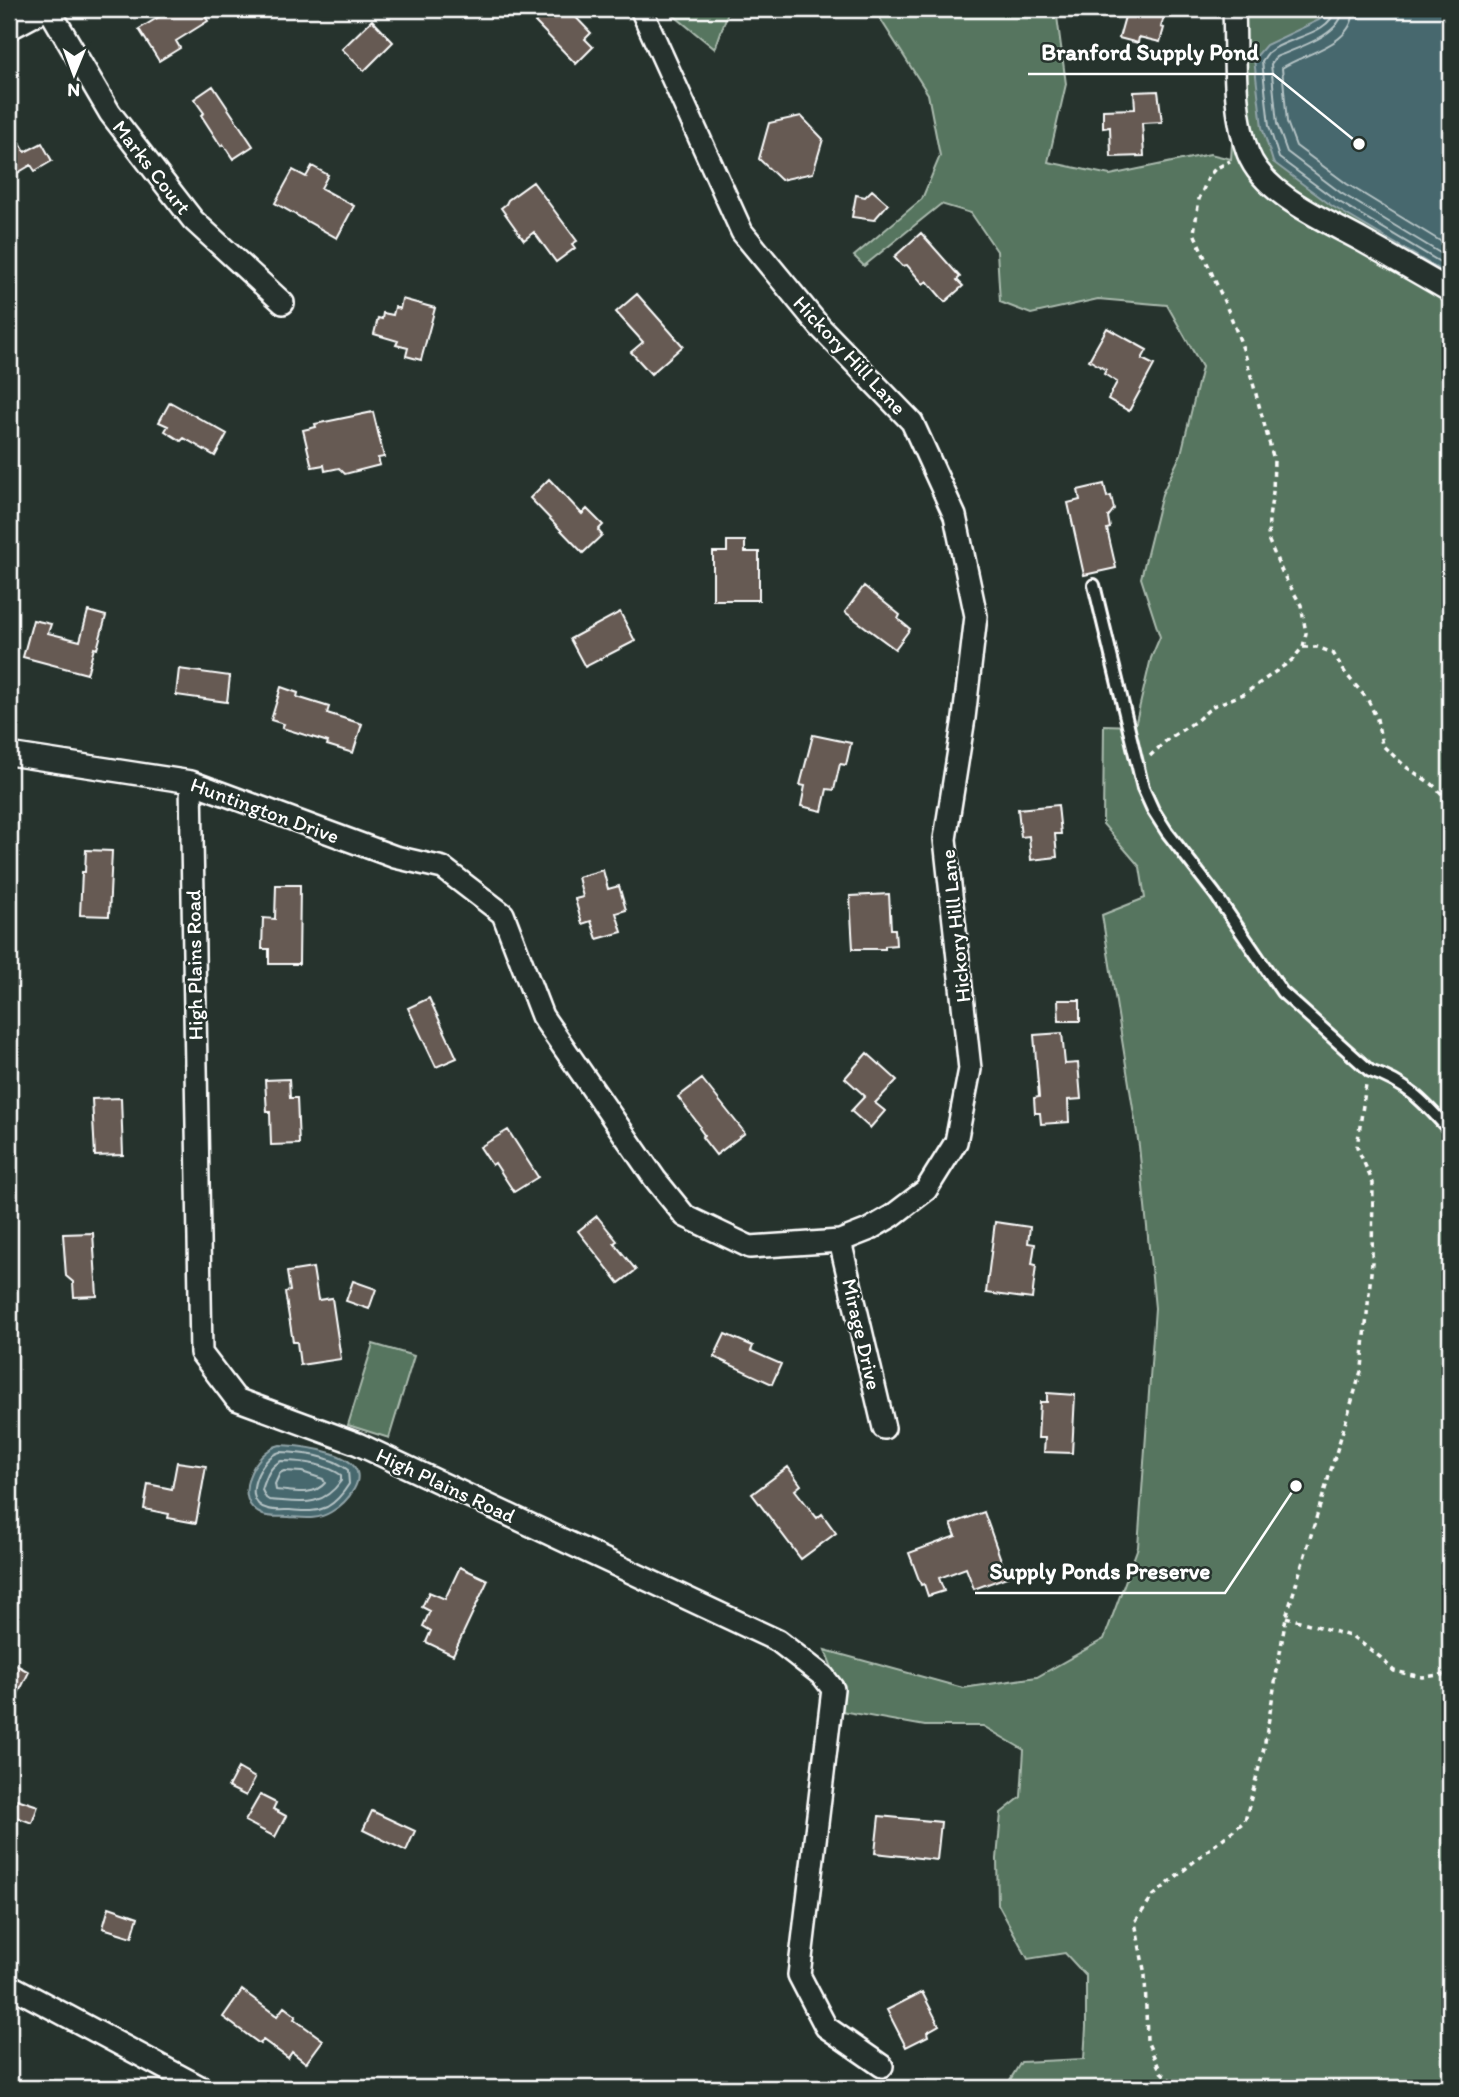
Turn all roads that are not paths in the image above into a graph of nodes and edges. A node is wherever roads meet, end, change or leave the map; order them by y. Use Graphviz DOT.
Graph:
graph roads {
  1 [pos="39,9"];
  2 [pos="50,9"];
  3 [pos="641,9"];
  4 [pos="1234,9"];
  5 [pos="9,25"];
  6 [pos="1450,291"];
  7 [pos="283,303"];
  8 [pos="1094,585"];
  9 [pos="9,754"];
  10 [pos="191,782"];
  11 [pos="395,857"];
  12 [pos="1450,1130"];
  13 [pos="840,1241"];
  14 [pos="884,1428"];
  15 [pos="9,1985"];
  16 [pos="882,2066"];
  17 [pos="202,2088"];
  1 -- 5 [label="street"];
  2 -- 7 [label="street, Marks Court"];
  3 -- 13 [label="street, Hickory Hill Lane"];
  4 -- 6 [label="street"];
  8 -- 12 [label="lane"];
  9 -- 10 [label="street, Huntington Drive"];
  10 -- 11 [label="street, Huntington Drive"];
  10 -- 16 [label="street, High Plains Road"];
  11 -- 13 [label="street, Hickory Hill Lane"];
  13 -- 14 [label="street, Mirage Drive"];
  15 -- 17 [label="street"];
}
